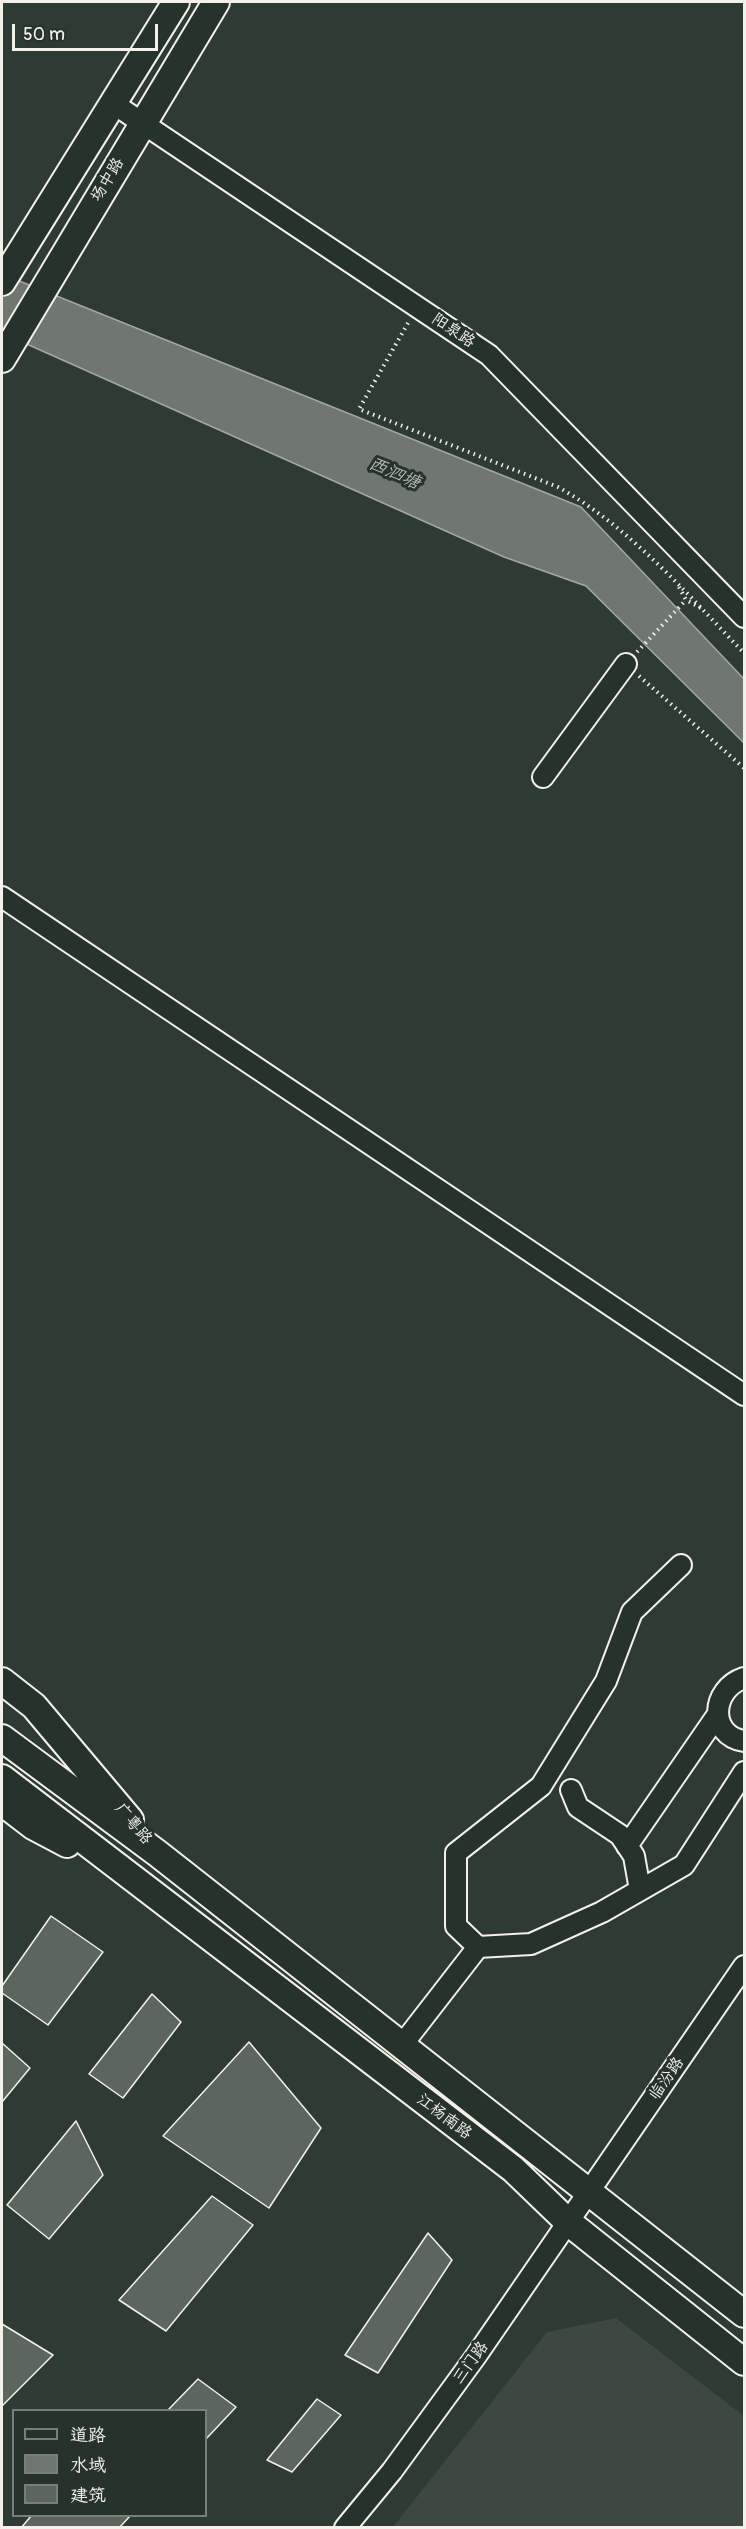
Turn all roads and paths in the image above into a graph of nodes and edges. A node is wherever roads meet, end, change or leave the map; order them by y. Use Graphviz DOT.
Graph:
graph roads {
  1 [pos="176,2"];
  2 [pos="216,2"];
  3 [pos="114,104"];
  4 [pos="142,122"];
  5 [pos="8,272"];
  6 [pos="417,307"];
  7 [pos="2,359"];
  8 [pos="676,582"];
  9 [pos="686,600"];
  10 [pos="705,610"];
  11 [pos="742,611"];
  12 [pos="744,652"];
  13 [pos="630,659"];
  14 [pos="744,768"];
  15 [pos="543,777"];
  16 [pos="2,897"];
  17 [pos="744,1395"];
  18 [pos="681,1565"];
  19 [pos="744,1678"];
  20 [pos="2,1681"];
  21 [pos="718,1714"];
  22 [pos="2,1738"];
  23 [pos="744,1741"];
  24 [pos="744,1772"];
  25 [pos="2,1778"];
  26 [pos="571,1790"];
  27 [pos="2,1802"];
  28 [pos="627,1846"];
  29 [pos="158,1853"];
  30 [pos="135,1883"];
  31 [pos="640,1890"];
  32 [pos="478,1947"];
  33 [pos="744,1966"];
  34 [pos="402,2045"];
  35 [pos="589,2192"];
  36 [pos="568,2222"];
  37 [pos="744,2314"];
  38 [pos="744,2362"];
  39 [pos="345,2528"];
  1 -- 3 [label="main road"];
  2 -- 4 [label="main road, 场中路"];
  3 -- 4 [label="street, 阳泉路"];
  3 -- 5 [label="main road"];
  4 -- 6 [label="street, 阳泉路"];
  4 -- 7 [label="main road, 场中路"];
  6 -- 8 [label="path"];
  6 -- 11 [label="street, 阳泉路"];
  8 -- 9 [label="path"];
  8 -- 10 [label="path"];
  9 -- 10 [label="path"];
  9 -- 13 [label="path"];
  10 -- 12 [label="path"];
  13 -- 14 [label="path"];
  13 -- 15 [label="street"];
  16 -- 17 [label="street"];
  18 -- 32 [label="street"];
  19 -- 21 [label="street"];
  20 -- 29 [label="main road, 广粤路"];
  21 -- 23 [label="street"];
  21 -- 28 [label="street"];
  22 -- 29 [label="main road, 广粤路"];
  24 -- 31 [label="street"];
  25 -- 30 [label="main road"];
  26 -- 28 [label="street"];
  27 -- 30 [label="main road"];
  28 -- 31 [label="street"];
  29 -- 34 [label="main road, 江杨南路"];
  30 -- 36 [label="main road, 江杨南路"];
  31 -- 32 [label="street"];
  32 -- 34 [label="street"];
  33 -- 35 [label="street, 临汾路"];
  34 -- 35 [label="main road, 江杨南路"];
  35 -- 36 [label="street, 三门路"];
  35 -- 37 [label="main road, 江杨南路"];
  36 -- 38 [label="main road, 江杨南路"];
  36 -- 39 [label="street, 三门路"];
}
